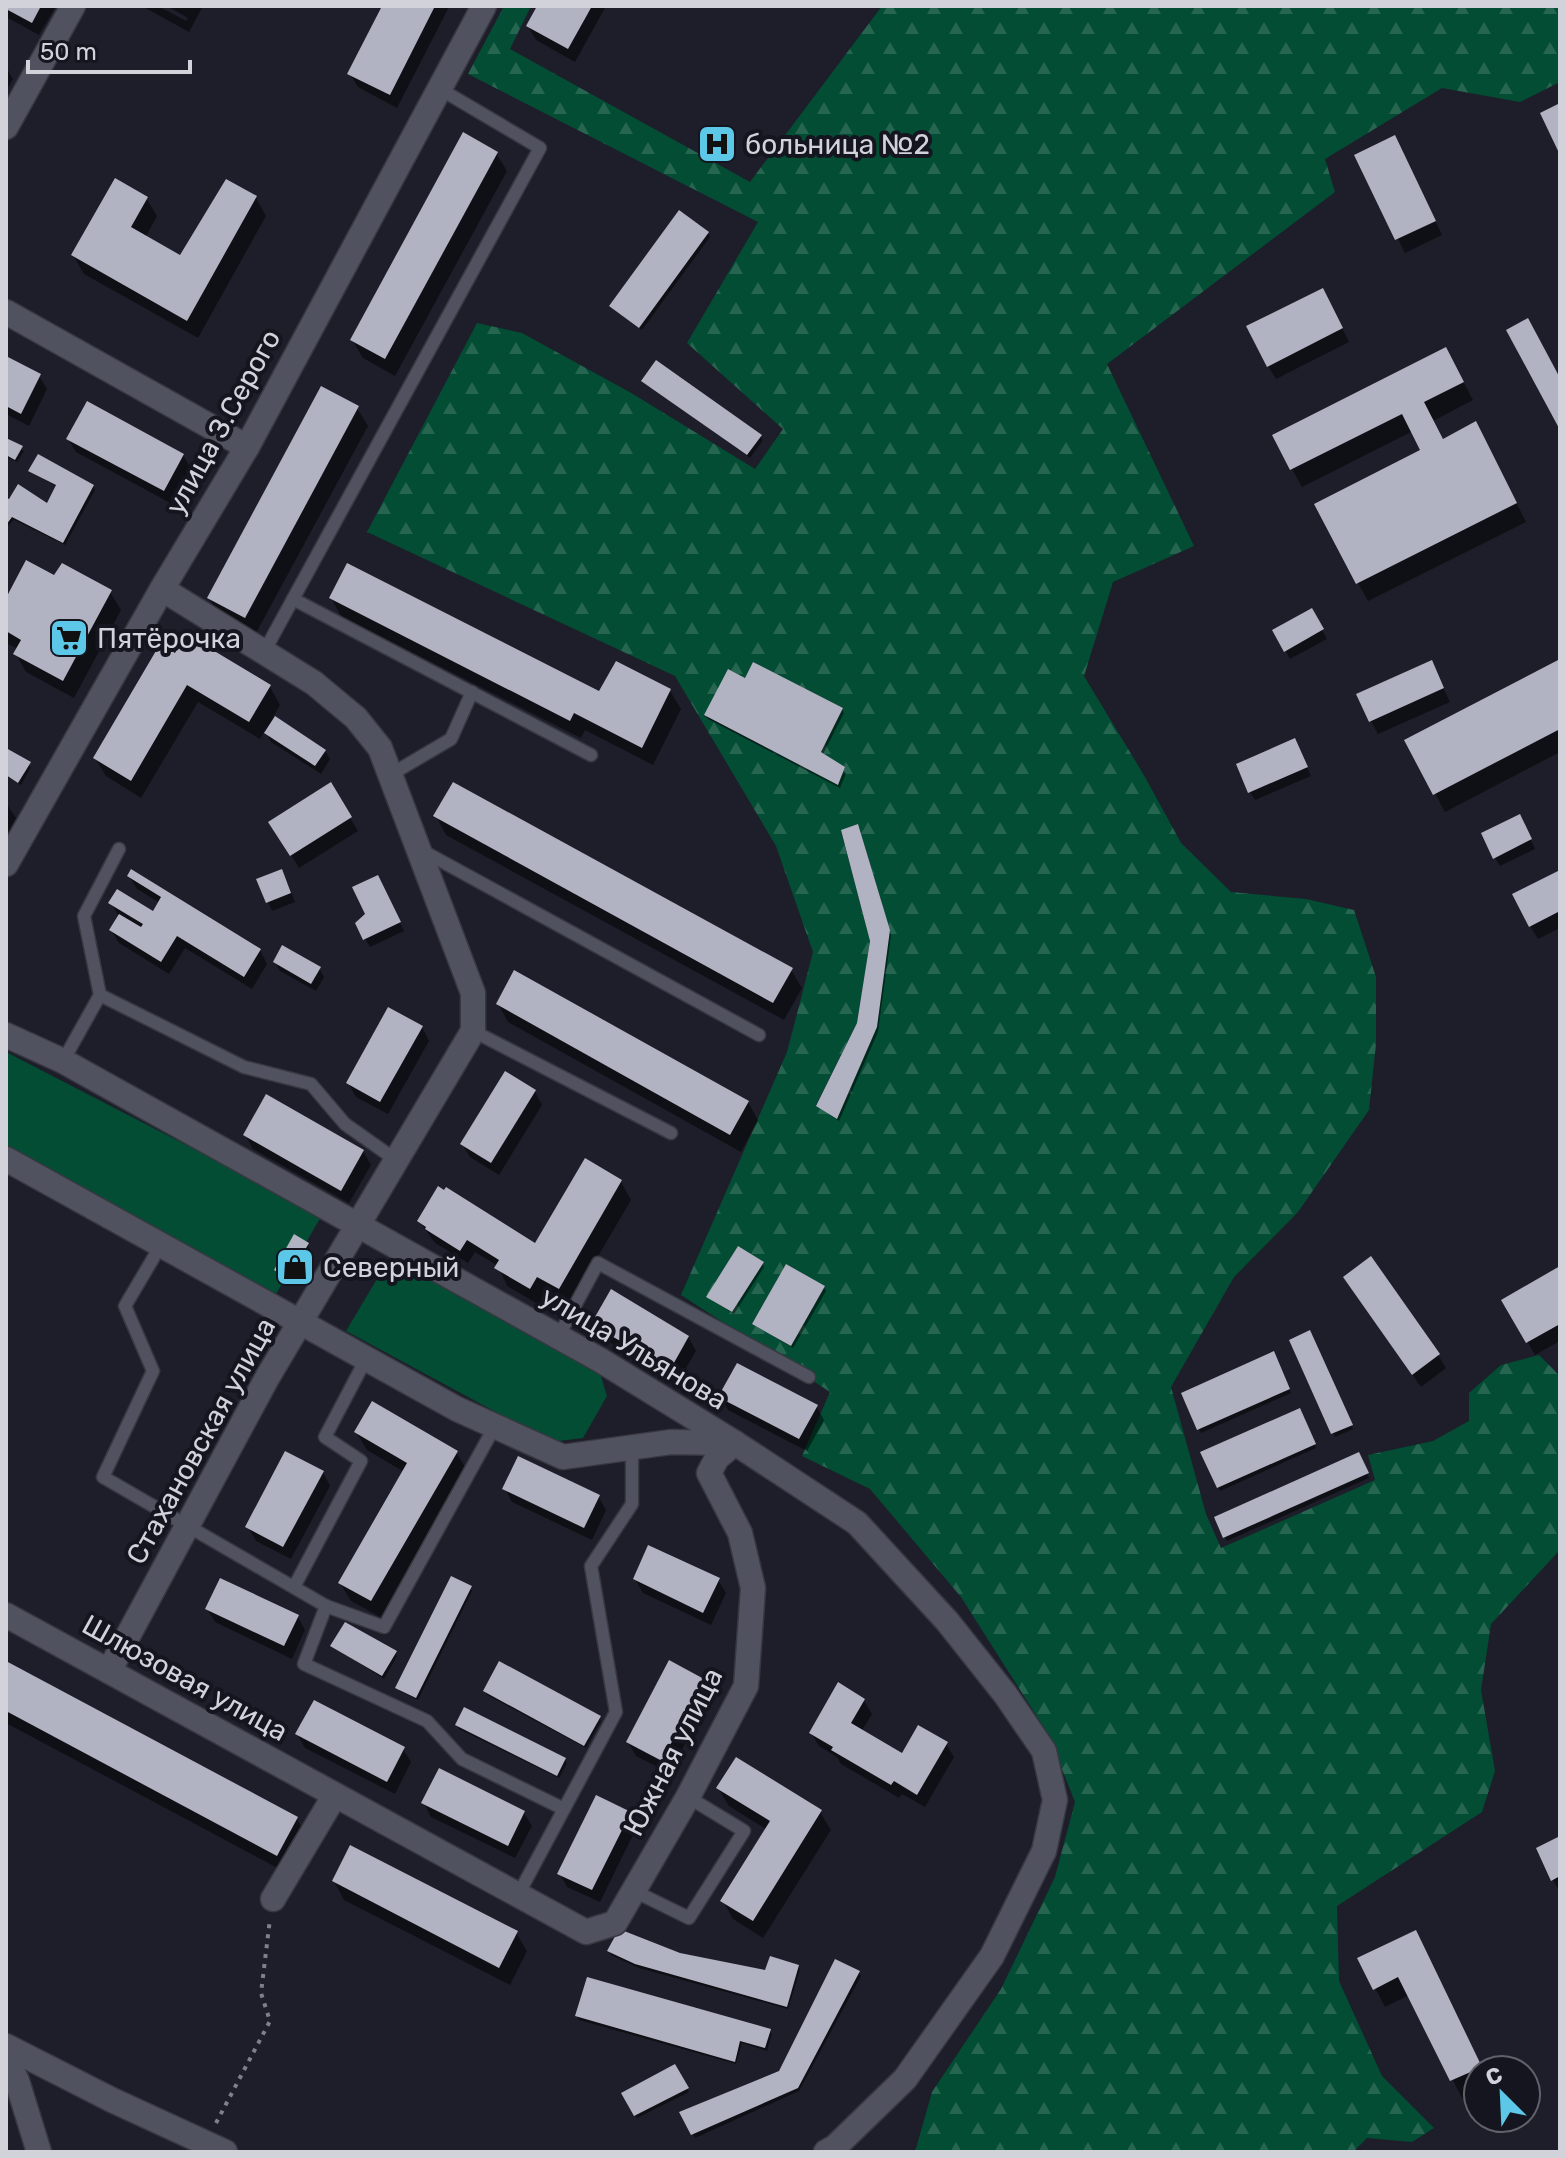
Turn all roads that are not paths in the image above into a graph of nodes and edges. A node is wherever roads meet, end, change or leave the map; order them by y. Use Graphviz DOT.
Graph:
graph roads {
  1 [pos="73,6"];
  2 [pos="484,6"];
  3 [pos="440,89"];
  4 [pos="6,127"];
  5 [pos="6,312"];
  6 [pos="247,447"];
  7 [pos="162,589"];
  8 [pos="293,599"];
  9 [pos="264,652"];
  10 [pos="472,692"];
  11 [pos="591,755"];
  12 [pos="390,775"];
  13 [pos="119,849"];
  14 [pos="418,849"];
  15 [pos="6,864"];
  16 [pos="100,995"];
  17 [pos="473,1031"];
  18 [pos="6,1035"];
  19 [pos="759,1035"];
  20 [pos="63,1061"];
  21 [pos="671,1133"];
  22 [pos="396,1160"];
  23 [pos="7,1163"];
  24 [pos="359,1225"];
  25 [pos="161,1245"];
  26 [pos="301,1323"];
  27 [pos="558,1337"];
  28 [pos="366,1359"];
  29 [pos="809,1377"];
  30 [pos="495,1426"];
  31 [pos="735,1443"];
  32 [pos="632,1447"];
  33 [pos="188,1524"];
  34 [pos="294,1587"];
  35 [pos="326,1606"];
  36 [pos="6,1615"];
  37 [pos="109,1671"];
  38 [pos="335,1795"];
  39 [pos="688,1797"];
  40 [pos="564,1809"];
  41 [pos="634,1891"];
  42 [pos="518,1895"];
  43 [pos="273,1899"];
  44 [pos="586,1932"];
  45 [pos="6,2046"];
  46 [pos="6,2057"];
  47 [pos="215,2147"];
  48 [pos="39,2152"];
  49 [pos="826,2152"];
  1 -- 4 [label="street"];
  2 -- 3 [label="street, улица З.Серого"];
  3 -- 6 [label="street, улица З.Серого"];
  3 -- 8 [label="lane"];
  5 -- 6 [label="street"];
  6 -- 7 [label="street, улица З.Серого"];
  7 -- 9 [label="street"];
  7 -- 15 [label="street, улица З.Серого"];
  8 -- 9 [label="lane"];
  8 -- 10 [label="lane"];
  9 -- 12 [label="street"];
  10 -- 11 [label="lane"];
  10 -- 12 [label="lane"];
  12 -- 14 [label="street"];
  13 -- 16 [label="lane"];
  14 -- 17 [label="street"];
  14 -- 19 [label="lane"];
  16 -- 20 [label="lane"];
  16 -- 22 [label="lane"];
  17 -- 21 [label="lane"];
  17 -- 22 [label="street, Стахановская улица"];
  18 -- 20 [label="street, улица Ульянова"];
  20 -- 24 [label="street, улица Ульянова"];
  22 -- 24 [label="street, Стахановская улица"];
  23 -- 25 [label="street, улица Ульянова"];
  24 -- 26 [label="street, Стахановская улица"];
  24 -- 27 [label="street, улица Ульянова"];
  25 -- 26 [label="street, улица Ульянова"];
  25 -- 33 [label="lane"];
  26 -- 28 [label="street, улица Ульянова"];
  26 -- 33 [label="street, Стахановская улица"];
  27 -- 29 [label="lane"];
  27 -- 31 [label="street, улица Ульянова"];
  28 -- 30 [label="street, улица Ульянова"];
  28 -- 34 [label="lane"];
  30 -- 32 [label="street, улица Ульянова"];
  30 -- 35 [label="lane"];
  31 -- 32 [label="street, улица Ульянова"];
  31 -- 39 [label="street, Южная улица"];
  31 -- 49 [label="street"];
  32 -- 40 [label="lane"];
  33 -- 34 [label="lane"];
  33 -- 37 [label="street, Стахановская улица"];
  34 -- 35 [label="lane"];
  35 -- 40 [label="lane"];
  36 -- 37 [label="street, Шлюзовая улица"];
  37 -- 38 [label="street, Шлюзовая улица"];
  38 -- 42 [label="street, Шлюзовая улица"];
  38 -- 43 [label="street"];
  39 -- 41 [label="street, Южная улица"];
  39 -- 41 [label="lane"];
  40 -- 42 [label="lane"];
  41 -- 44 [label="street, Южная улица"];
  42 -- 44 [label="street, Шлюзовая улица"];
  45 -- 47 [label="street"];
  46 -- 48 [label="street"];
}
